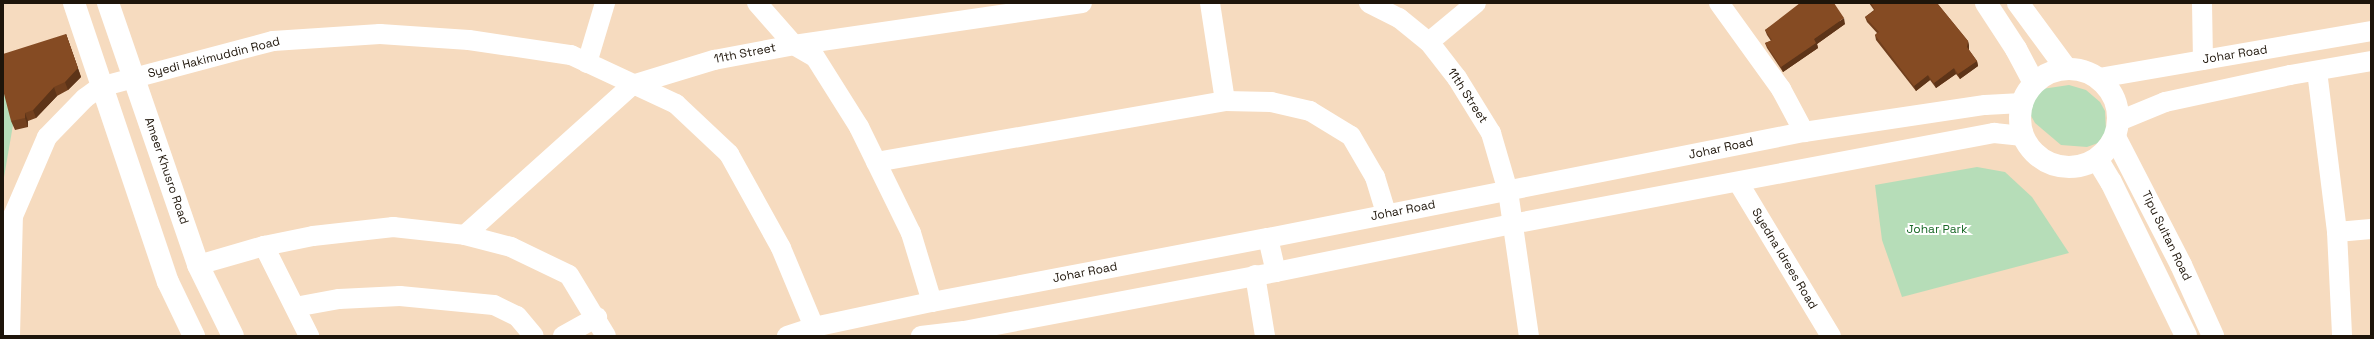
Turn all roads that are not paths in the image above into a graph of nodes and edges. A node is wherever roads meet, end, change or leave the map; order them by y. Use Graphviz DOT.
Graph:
graph roads {
  1 [pos="74,3"];
  2 [pos="108,3"];
  3 [pos="605,3"];
  4 [pos="1082,3"];
  5 [pos="1210,3"];
  6 [pos="1369,3"];
  7 [pos="1476,3"];
  8 [pos="1719,3"];
  9 [pos="1986,3"];
  10 [pos="2018,3"];
  11 [pos="2202,3"];
  12 [pos="761,5"];
  13 [pos="2371,31"];
  14 [pos="1429,42"];
  15 [pos="794,45"];
  16 [pos="2282,48"];
  17 [pos="2203,60"];
  18 [pos="2371,61"];
  19 [pos="587,63"];
  20 [pos="2066,68"];
  21 [pos="2317,72"];
  22 [pos="2290,75"];
  23 [pos="134,78"];
  24 [pos="2099,78"];
  25 [pos="2034,83"];
  26 [pos="632,85"];
  27 [pos="100,86"];
  28 [pos="1225,101"];
  29 [pos="2022,103"];
  30 [pos="2117,129"];
  31 [pos="1804,132"];
  32 [pos="2023,136"];
  33 [pos="2097,159"];
  34 [pos="876,162"];
  35 [pos="1738,182"];
  36 [pos="1508,191"];
  37 [pos="1386,214"];
  38 [pos="1512,224"];
  39 [pos="2371,229"];
  40 [pos="2337,232"];
  41 [pos="465,235"];
  42 [pos="1268,238"];
  43 [pos="264,246"];
  44 [pos="198,265"];
  45 [pos="1276,272"];
  46 [pos="1255,275"];
  47 [pos="955,298"];
  48 [pos="932,302"];
  49 [pos="295,307"];
  50 [pos="597,317"];
  51 [pos="814,327"];
  52 [pos="958,333"];
  53 [pos="10,336"];
  54 [pos="194,336"];
  55 [pos="233,336"];
  56 [pos="309,336"];
  57 [pos="534,336"];
  58 [pos="563,336"];
  59 [pos="606,336"];
  60 [pos="787,336"];
  61 [pos="921,336"];
  62 [pos="1265,336"];
  63 [pos="1529,336"];
  64 [pos="1831,336"];
  65 [pos="2186,336"];
  66 [pos="2213,336"];
  67 [pos="2342,336"];
  1 -- 27 [label="main road"];
  2 -- 23 [label="main road, Ameer Khusro Road"];
  3 -- 19 [label="street"];
  4 -- 15 [label="street, 11th Street"];
  5 -- 28 [label="street"];
  6 -- 14 [label="street, 11th Street"];
  7 -- 14 [label="street"];
  8 -- 31 [label="street"];
  9 -- 25 [label="main road"];
  10 -- 20 [label="main road"];
  11 -- 17 [label="street"];
  12 -- 15 [label="street"];
  13 -- 16 [label="street, Johar Road"];
  14 -- 36 [label="street, 11th Street"];
  15 -- 26 [label="street, 11th Street"];
  15 -- 34 [label="street"];
  16 -- 17 [label="street, Johar Road"];
  16 -- 22 [label="street"];
  17 -- 24 [label="street, Johar Road"];
  18 -- 21 [label="street"];
  19 -- 23 [label="street, Syedi Hakimuddin Road"];
  19 -- 26 [label="street, Syedi Hakimuddin Road"];
  20 -- 24 [label="main road"];
  20 -- 25 [label="main road"];
  21 -- 22 [label="street"];
  21 -- 40 [label="street"];
  22 -- 30 [label="street"];
  23 -- 27 [label="street, Syedi Hakimuddin Road"];
  23 -- 44 [label="main road, Ameer Khusro Road"];
  24 -- 30 [label="main road"];
  25 -- 29 [label="main road"];
  26 -- 41 [label="street, 11th Street"];
  26 -- 51 [label="street, Syedi Hakimuddin Road"];
  27 -- 53 [label="street"];
  27 -- 54 [label="main road"];
  28 -- 34 [label="street"];
  28 -- 37 [label="street"];
  29 -- 31 [label="street, Johar Road"];
  29 -- 32 [label="main road"];
  30 -- 33 [label="main road"];
  30 -- 66 [label="main road, Tipu Sultan Road"];
  31 -- 36 [label="street, Johar Road"];
  32 -- 33 [label="main road"];
  32 -- 35 [label="street"];
  33 -- 65 [label="main road, Tipu Sultan Road"];
  34 -- 48 [label="street"];
  35 -- 38 [label="street"];
  35 -- 64 [label="street, Syedna Idrees Road"];
  36 -- 37 [label="street, Johar Road"];
  36 -- 38 [label="street, 11th Street"];
  37 -- 42 [label="street, Johar Road"];
  38 -- 45 [label="street"];
  38 -- 63 [label="street, 11th Street"];
  39 -- 40 [label="street"];
  40 -- 67 [label="street"];
  41 -- 43 [label="street"];
  41 -- 50 [label="street"];
  42 -- 45 [label="street"];
  42 -- 47 [label="street, Johar Road"];
  43 -- 44 [label="street"];
  43 -- 49 [label="street"];
  44 -- 55 [label="main road, Ameer Khusro Road"];
  45 -- 46 [label="street"];
  46 -- 52 [label="street"];
  46 -- 62 [label="street"];
  47 -- 48 [label="street, Johar Road"];
  47 -- 52 [label="street"];
  48 -- 51 [label="street, Johar Road"];
  49 -- 56 [label="street"];
  49 -- 57 [label="street"];
  50 -- 58 [label="street"];
  50 -- 59 [label="street"];
  51 -- 60 [label="street, Johar Road"];
  52 -- 61 [label="street"];
}
